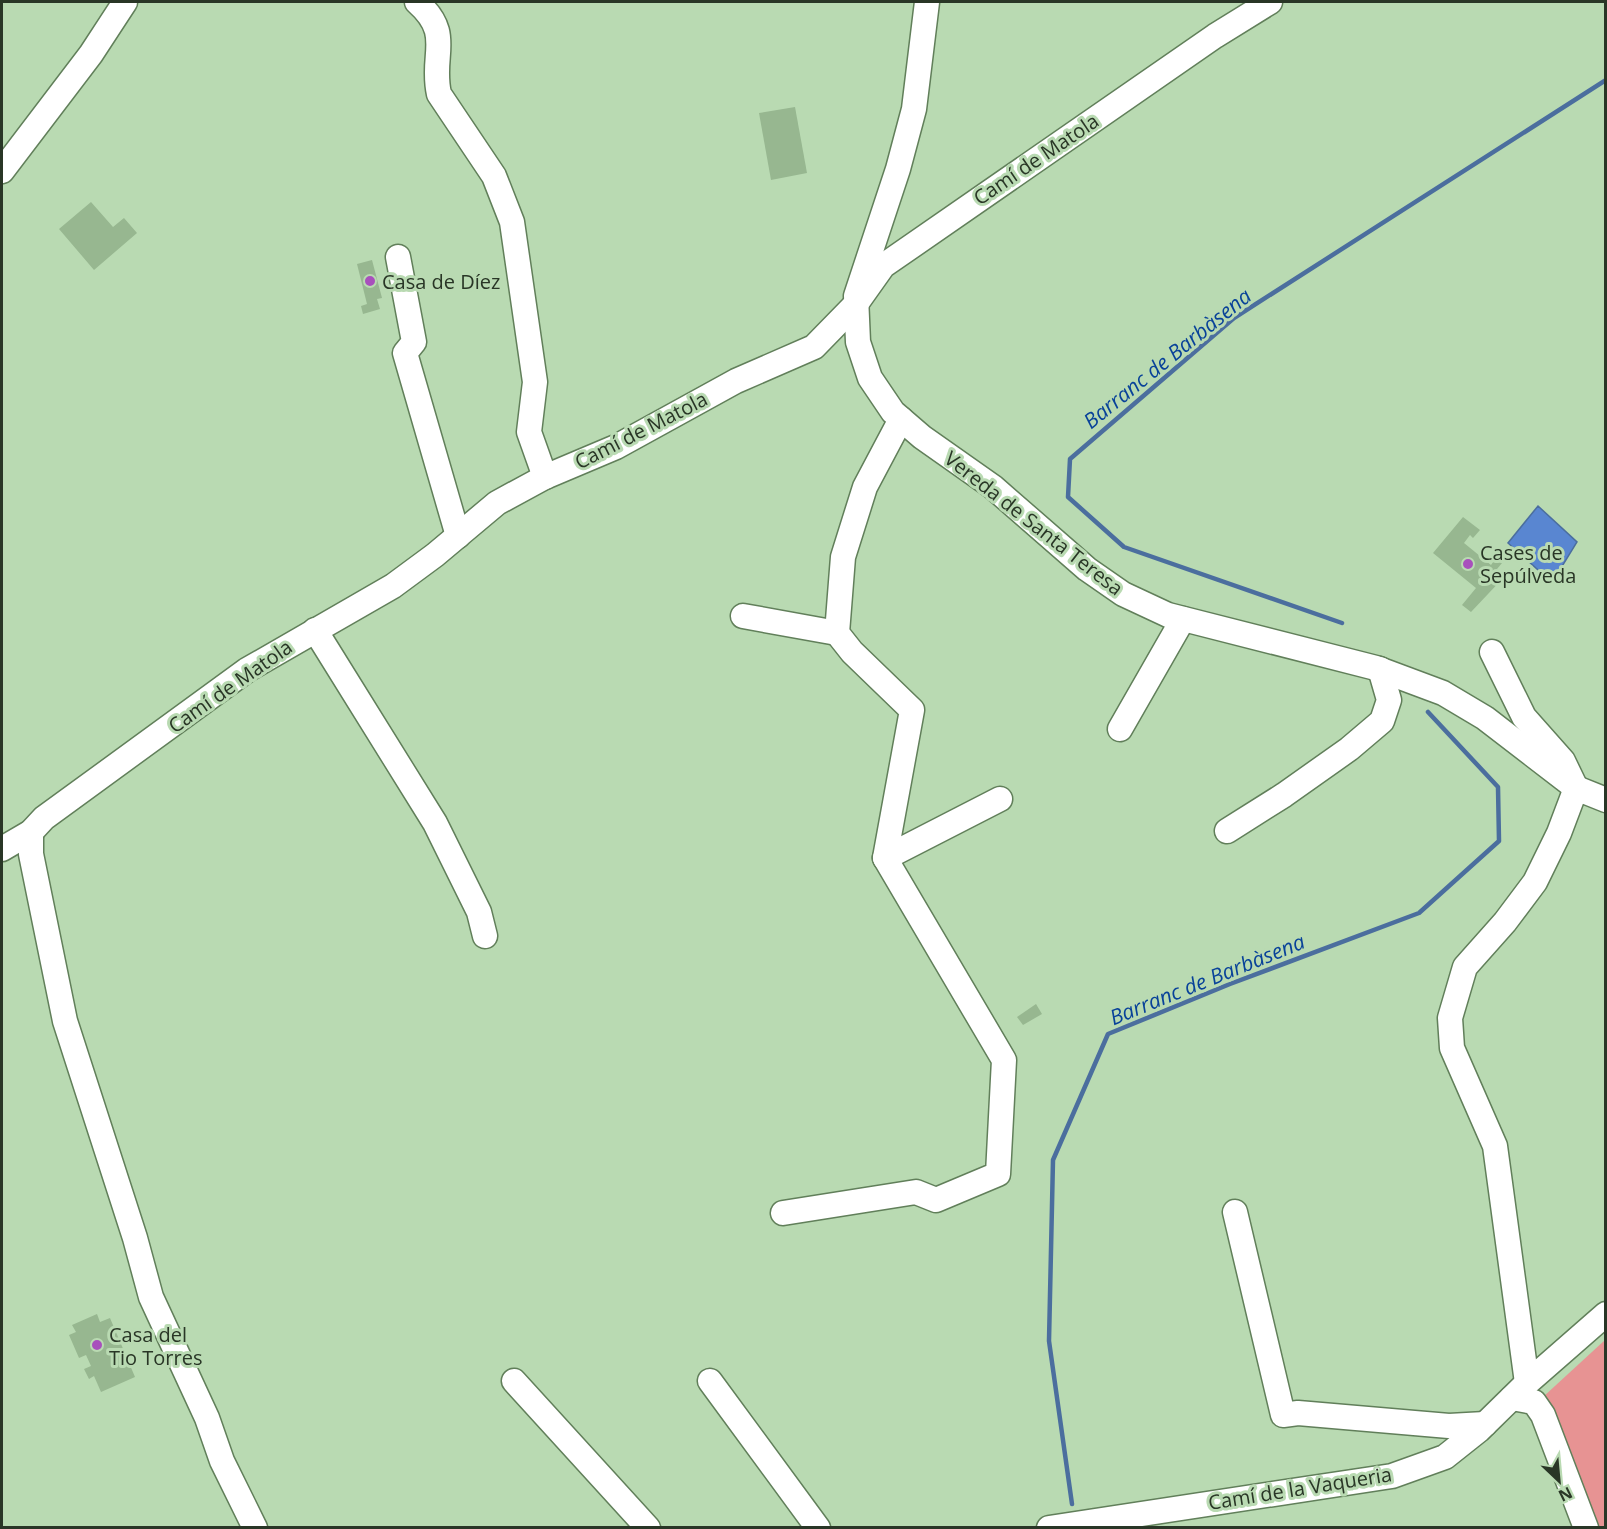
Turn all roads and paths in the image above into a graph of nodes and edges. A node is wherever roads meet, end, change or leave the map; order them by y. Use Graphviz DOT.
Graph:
graph roads {
  1 [pos="125,2"];
  2 [pos="417,2"];
  3 [pos="927,2"];
  4 [pos="1270,2"];
  5 [pos="2,171"];
  6 [pos="398,257"];
  7 [pos="856,304"];
  8 [pos="901,419"];
  9 [pos="545,477"];
  10 [pos="458,536"];
  11 [pos="743,616"];
  12 [pos="1183,619"];
  13 [pos="315,630"];
  14 [pos="837,633"];
  15 [pos="1492,652"];
  16 [pos="1380,669"];
  17 [pos="1120,729"];
  18 [pos="1575,788"];
  19 [pos="1000,799"];
  20 [pos="1605,800"];
  21 [pos="1227,831"];
  22 [pos="31,832"];
  23 [pos="2,849"];
  24 [pos="885,858"];
  25 [pos="485,936"];
  26 [pos="1235,1212"];
  27 [pos="783,1213"];
  28 [pos="1605,1314"];
  29 [pos="514,1381"];
  30 [pos="710,1381"];
  31 [pos="1520,1390"];
  32 [pos="1485,1424"];
  33 [pos="255,1527"];
  34 [pos="648,1527"];
  35 [pos="818,1527"];
  36 [pos="1049,1527"];
  37 [pos="1586,1527"];
  1 -- 5 [label="street"];
  2 -- 9 [label="street"];
  3 -- 7 [label="street, Vereda de Santa Teresa"];
  4 -- 7 [label="street, Camí de Matola"];
  6 -- 10 [label="street"];
  7 -- 8 [label="street, Vereda de Santa Teresa"];
  7 -- 9 [label="street, Camí de Matola"];
  8 -- 12 [label="street, Vereda de Santa Teresa"];
  8 -- 14 [label="street"];
  9 -- 10 [label="street, Camí de Matola"];
  10 -- 13 [label="street, Camí de Matola"];
  11 -- 14 [label="street"];
  12 -- 16 [label="street, Vereda de Santa Teresa"];
  12 -- 17 [label="street"];
  13 -- 22 [label="street, Camí de Matola"];
  13 -- 25 [label="street"];
  14 -- 24 [label="street"];
  15 -- 18 [label="street"];
  16 -- 18 [label="street, Vereda de Santa Teresa"];
  16 -- 21 [label="street"];
  18 -- 20 [label="street, Vereda de Santa Teresa"];
  18 -- 31 [label="street"];
  19 -- 24 [label="street"];
  22 -- 23 [label="street, Camí de Matola"];
  22 -- 33 [label="street"];
  24 -- 27 [label="street"];
  26 -- 32 [label="street"];
  28 -- 31 [label="street, Camí de la Vaqueria"];
  29 -- 34 [label="street"];
  30 -- 35 [label="street"];
  31 -- 32 [label="street, Camí de la Vaqueria"];
  31 -- 37 [label="street"];
  32 -- 36 [label="street, Camí de la Vaqueria"];
}
